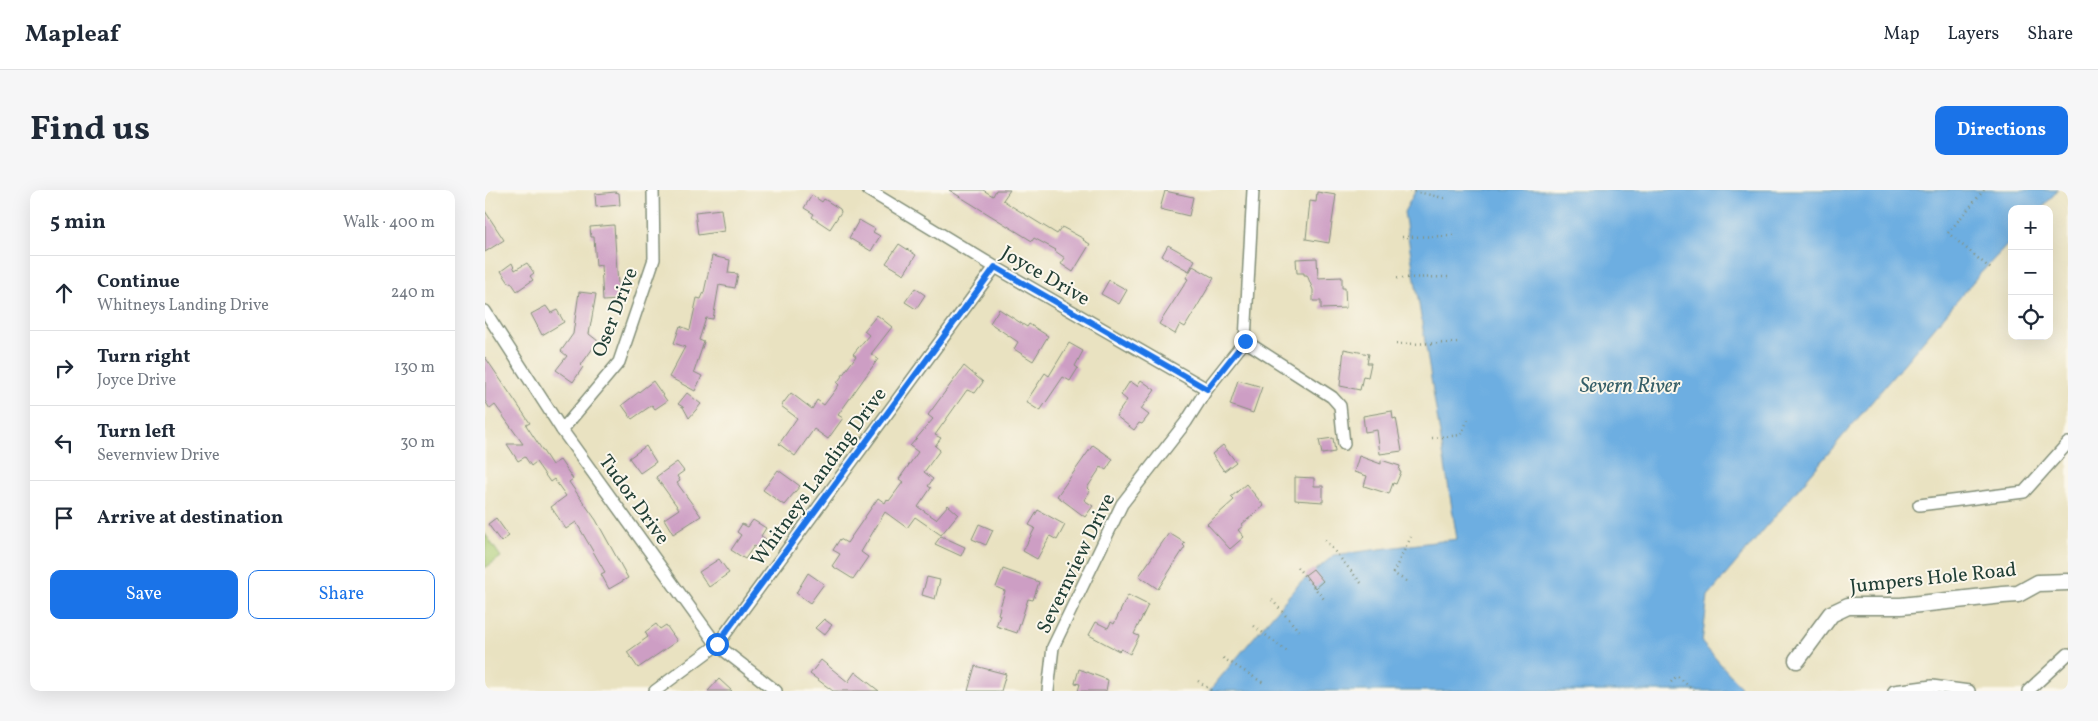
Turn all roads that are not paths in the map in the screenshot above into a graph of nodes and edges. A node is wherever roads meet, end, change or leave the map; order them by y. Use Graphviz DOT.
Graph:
graph roads {
  1 [pos="653,190"];
  2 [pos="868,190"];
  3 [pos="1253,190"];
  4 [pos="995,267"];
  5 [pos="485,311"];
  6 [pos="1245,341"];
  7 [pos="1207,389"];
  8 [pos="562,430"];
  9 [pos="2068,443"];
  10 [pos="1344,444"];
  11 [pos="1919,505"];
  12 [pos="2068,582"];
  13 [pos="717,644"];
  14 [pos="2068,654"];
  15 [pos="1797,660"];
  16 [pos="655,691"];
  17 [pos="776,691"];
  18 [pos="1049,691"];
  19 [pos="1893,691"];
  20 [pos="1969,691"];
  21 [pos="2028,691"];
  1 -- 8 [label="street, Oser Drive"];
  2 -- 4 [label="street, Joyce Drive"];
  3 -- 6 [label="street"];
  4 -- 7 [label="street, Joyce Drive"];
  4 -- 13 [label="street, Whitneys Landing Drive"];
  5 -- 8 [label="street, Tudor Drive"];
  6 -- 7 [label="street, Severnview Drive"];
  6 -- 10 [label="street"];
  7 -- 18 [label="street, Severnview Drive"];
  8 -- 13 [label="street, Tudor Drive"];
  9 -- 11 [label="street"];
  12 -- 15 [label="street, Jumpers Hole Road"];
  13 -- 16 [label="street, Whitneys Landing Drive"];
  13 -- 17 [label="street, Tudor Drive"];
  14 -- 21 [label="street"];
  19 -- 20 [label="street"];
}
